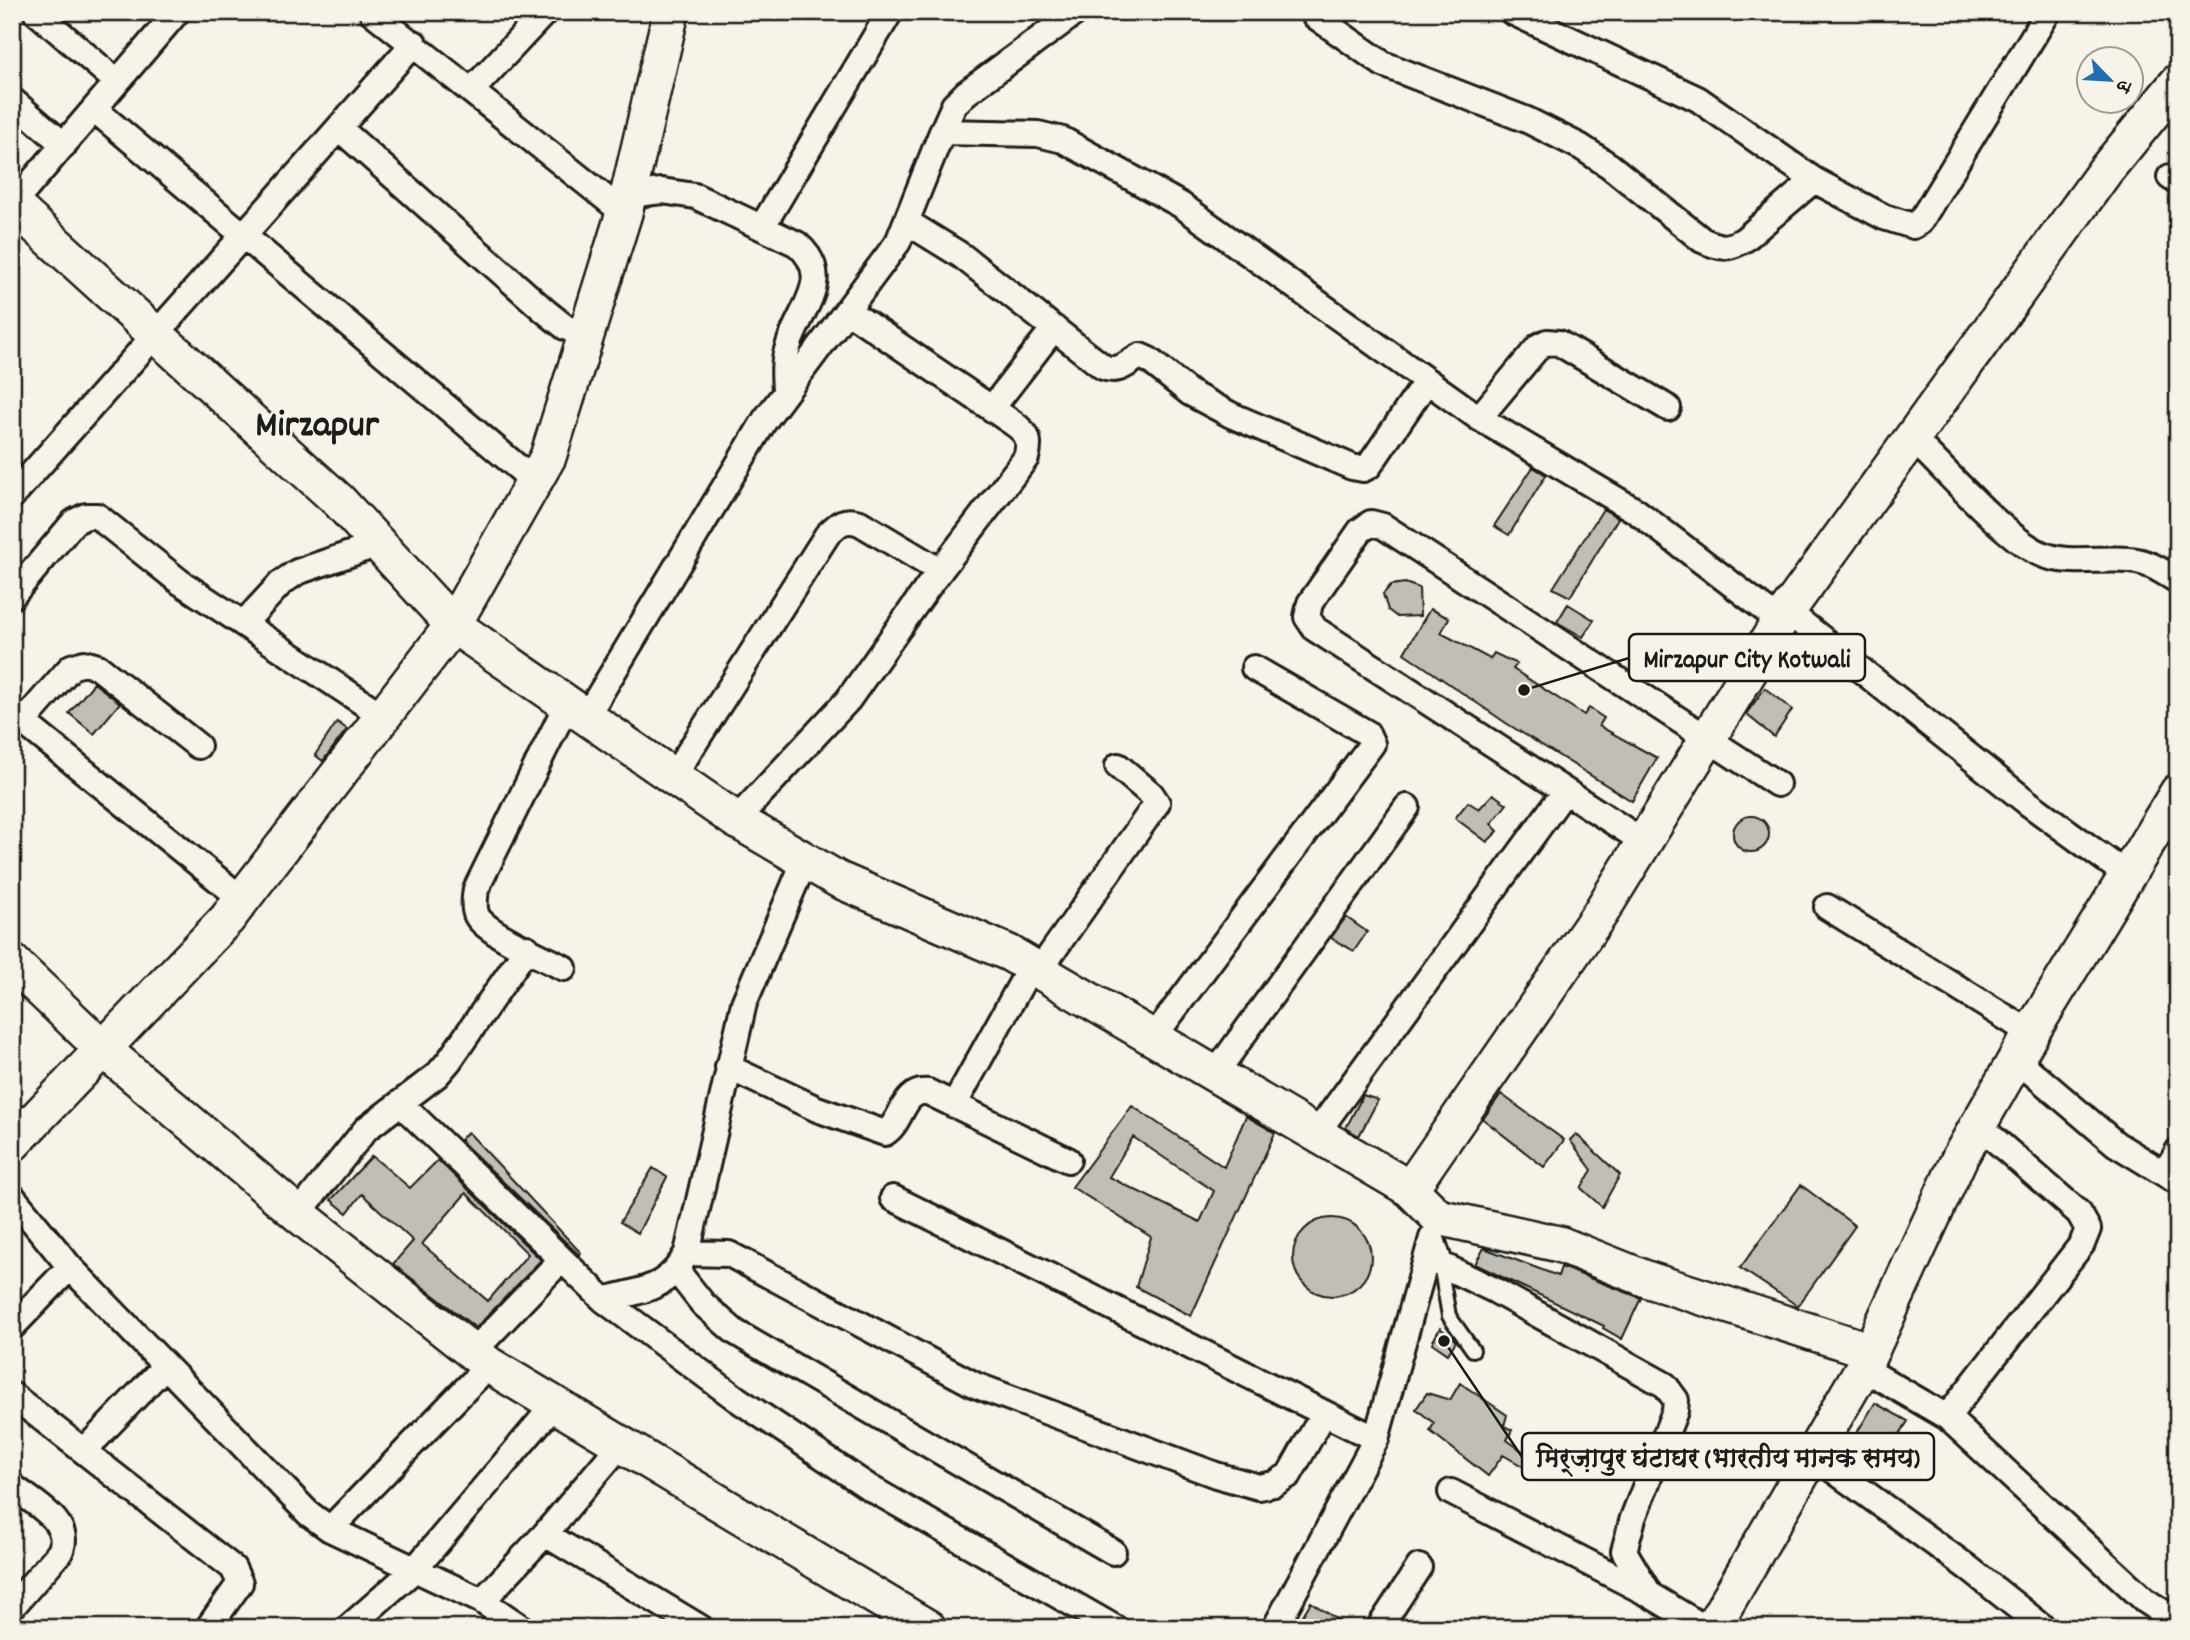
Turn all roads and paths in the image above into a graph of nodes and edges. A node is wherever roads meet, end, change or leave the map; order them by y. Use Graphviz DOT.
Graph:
graph roads {
  1 [pos="36,12"];
  2 [pos="177,12"];
  3 [pos="372,12"];
  4 [pos="545,12"];
  5 [pos="671,12"];
  6 [pos="890,12"];
  7 [pos="1076,12"];
  8 [pos="1511,12"];
  9 [pos="2043,14"];
  10 [pos="1315,16"];
  11 [pos="414,43"];
  12 [pos="117,82"];
  13 [pos="2178,82"];
  14 [pos="472,90"];
  15 [pos="12,100"];
  16 [pos="94,109"];
  17 [pos="340,128"];
  18 [pos="942,132"];
  19 [pos="64,145"];
  20 [pos="1814,180"];
  21 [pos="12,204"];
  22 [pos="626,204"];
  23 [pos="907,222"];
  24 [pos="762,227"];
  25 [pos="244,235"];
  26 [pos="848,311"];
  27 [pos="1054,328"];
  28 [pos="156,334"];
  29 [pos="586,335"];
  30 [pos="1426,382"];
  31 [pos="785,390"];
  32 [pos="992,408"];
  33 [pos="1668,408"];
  34 [pos="1479,418"];
  35 [pos="1912,438"];
  36 [pos="534,481"];
  37 [pos="12,496"];
  38 [pos="379,544"];
  39 [pos="940,571"];
  40 [pos="2178,581"];
  41 [pos="12,596"];
  42 [pos="1784,616"];
  43 [pos="244,623"];
  44 [pos="453,625"];
  45 [pos="1254,668"];
  46 [pos="576,710"];
  47 [pos="383,716"];
  48 [pos="18,718"];
  49 [pos="1709,737"];
  50 [pos="198,746"];
  51 [pos="1118,766"];
  52 [pos="673,777"];
  53 [pos="1777,784"];
  54 [pos="1565,790"];
  55 [pos="2178,792"];
  56 [pos="1407,807"];
  57 [pos="736,821"];
  58 [pos="1644,842"];
  59 [pos="805,860"];
  60 [pos="2127,876"];
  61 [pos="242,899"];
  62 [pos="1827,906"];
  63 [pos="527,948"];
  64 [pos="12,962"];
  65 [pos="564,968"];
  66 [pos="1035,969"];
  67 [pos="1153,1038"];
  68 [pos="2023,1046"];
  69 [pos="103,1049"];
  70 [pos="729,1067"];
  71 [pos="1215,1074"];
  72 [pos="400,1103"];
  73 [pos="954,1105"];
  74 [pos="1978,1125"];
  75 [pos="1317,1134"];
  76 [pos="12,1144"];
  77 [pos="2178,1151"];
  78 [pos="1068,1160"];
  79 [pos="2172,1177"];
  80 [pos="1410,1189"];
  81 [pos="12,1196"];
  82 [pos="893,1198"];
  83 [pos="298,1214"];
  84 [pos="1435,1228"];
  85 [pos="560,1261"];
  86 [pos="682,1262"];
  87 [pos="1440,1264"];
  88 [pos="70,1267"];
  89 [pos="604,1300"];
  90 [pos="12,1326"];
  91 [pos="1473,1350"];
  92 [pos="481,1358"];
  93 [pos="1867,1360"];
  94 [pos="165,1366"];
  95 [pos="12,1395"];
  96 [pos="555,1404"];
  97 [pos="1324,1413"];
  98 [pos="1947,1417"];
  99 [pos="1376,1439"];
  100 [pos="621,1444"];
  101 [pos="84,1451"];
  102 [pos="1814,1456"];
  103 [pos="12,1486"];
  104 [pos="1451,1492"];
  105 [pos="330,1529"];
  106 [pos="545,1534"];
  107 [pos="1113,1552"];
  108 [pos="1419,1567"];
  109 [pos="415,1569"];
  110 [pos="17,1593"];
  111 [pos="1650,1595"];
  112 [pos="482,1601"];
  113 [pos="2178,1622"];
  114 [pos="354,1626"];
  115 [pos="208,1628"];
  116 [pos="522,1628"];
  117 [pos="701,1628"];
  118 [pos="928,1628"];
  119 [pos="1115,1628"];
  120 [pos="1275,1628"];
  121 [pos="1379,1628"];
  122 [pos="1705,1628"];
  123 [pos="1712,1628"];
  124 [pos="2044,1628"];
  1 -- 12 [label="street"];
  2 -- 12 [label="street"];
  3 -- 11 [label="street"];
  4 -- 14 [label="street"];
  5 -- 22 [label="street"];
  6 -- 24 [label="street"];
  7 -- 18 [label="street"];
  8 -- 20 [label="street"];
  9 -- 20 [label="street"];
  10 -- 20 [label="street"];
  11 -- 14 [label="street"];
  11 -- 17 [label="street"];
  12 -- 16 [label="street"];
  13 -- 35 [label="street"];
  14 -- 22 [label="street"];
  15 -- 19 [label="street"];
  16 -- 19 [label="street"];
  16 -- 25 [label="street"];
  17 -- 25 [label="street"];
  17 -- 29 [label="street"];
  18 -- 23 [label="street"];
  18 -- 30 [label="street"];
  19 -- 21 [label="street"];
  21 -- 28 [label="street"];
  22 -- 24 [label="street"];
  22 -- 29 [label="street"];
  23 -- 26 [label="street"];
  23 -- 27 [label="street"];
  24 -- 31 [label="street"];
  25 -- 28 [label="street"];
  25 -- 36 [label="street"];
  26 -- 31 [label="street"];
  26 -- 32 [label="street"];
  27 -- 30 [label="street"];
  27 -- 32 [label="street"];
  28 -- 37 [label="street"];
  28 -- 38 [label="street"];
  29 -- 36 [label="street"];
  30 -- 34 [label="street"];
  31 -- 46 [label="street"];
  32 -- 39 [label="street"];
  33 -- 34 [label="street"];
  34 -- 42 [label="street"];
  35 -- 40 [label="street"];
  35 -- 42 [label="street"];
  36 -- 44 [label="street"];
  38 -- 43 [label="street"];
  38 -- 44 [label="street"];
  39 -- 52 [label="street"];
  39 -- 57 [label="street"];
  41 -- 43 [label="street"];
  42 -- 49 [label="street"];
  42 -- 60 [label="street"];
  43 -- 47 [label="street"];
  44 -- 46 [label="street"];
  44 -- 47 [label="street"];
  45 -- 67 [label="street"];
  46 -- 52 [label="street"];
  46 -- 63 [label="street"];
  47 -- 61 [label="street"];
  48 -- 50 [label="street"];
  48 -- 61 [label="street"];
  49 -- 53 [label="street"];
  49 -- 54 [label="street"];
  49 -- 58 [label="street"];
  51 -- 66 [label="street"];
  52 -- 57 [label="street"];
  54 -- 58 [label="street"];
  54 -- 75 [label="street"];
  55 -- 60 [label="street"];
  56 -- 71 [label="street"];
  57 -- 59 [label="street"];
  58 -- 80 [label="street"];
  59 -- 66 [label="street"];
  59 -- 70 [label="street"];
  60 -- 68 [label="street"];
  61 -- 69 [label="street"];
  62 -- 68 [label="street"];
  63 -- 65 [label="street"];
  63 -- 72 [label="street"];
  64 -- 69 [label="street"];
  66 -- 67 [label="street"];
  66 -- 73 [label="street"];
  67 -- 71 [label="street"];
  68 -- 74 [label="street"];
  68 -- 79 [label="street"];
  69 -- 76 [label="street"];
  69 -- 83 [label="street"];
  70 -- 73 [label="street"];
  70 -- 86 [label="street"];
  71 -- 75 [label="street"];
  72 -- 83 [label="street"];
  72 -- 85 [label="street"];
  73 -- 78 [label="street"];
  74 -- 93 [label="street"];
  74 -- 98 [label="street"];
  75 -- 80 [label="street"];
  77 -- 79 [label="street"];
  80 -- 84 [label="street"];
  81 -- 88 [label="street"];
  82 -- 97 [label="street"];
  83 -- 92 [label="street"];
  84 -- 87 [label="street"];
  84 -- 93 [label="street"];
  84 -- 99 [label="street"];
  85 -- 89 [label="street"];
  85 -- 92 [label="street"];
  86 -- 89 [label="street"];
  86 -- 97 [label="street"];
  86 -- 107 [label="street"];
  87 -- 91 [label="lane"];
  87 -- 111 [label="street"];
  88 -- 90 [label="street"];
  88 -- 94 [label="street"];
  89 -- 119 [label="street"];
  92 -- 96 [label="street"];
  92 -- 105 [label="street"];
  93 -- 98 [label="street"];
  93 -- 102 [label="street"];
  94 -- 101 [label="street"];
  94 -- 105 [label="street"];
  95 -- 101 [label="street"];
  96 -- 100 [label="street"];
  96 -- 109 [label="street"];
  97 -- 99 [label="street"];
  98 -- 113 [label="street"];
  99 -- 120 [label="street"];
  100 -- 106 [label="street"];
  100 -- 118 [label="street"];
  101 -- 115 [label="street"];
  102 -- 123 [label="street"];
  102 -- 124 [label="street"];
  103 -- 110 [label="street"];
  104 -- 111 [label="street"];
  105 -- 109 [label="street"];
  106 -- 112 [label="street"];
  106 -- 117 [label="street"];
  108 -- 121 [label="street"];
  109 -- 112 [label="street"];
  109 -- 114 [label="street"];
  111 -- 122 [label="street"];
  112 -- 116 [label="street"];
}
